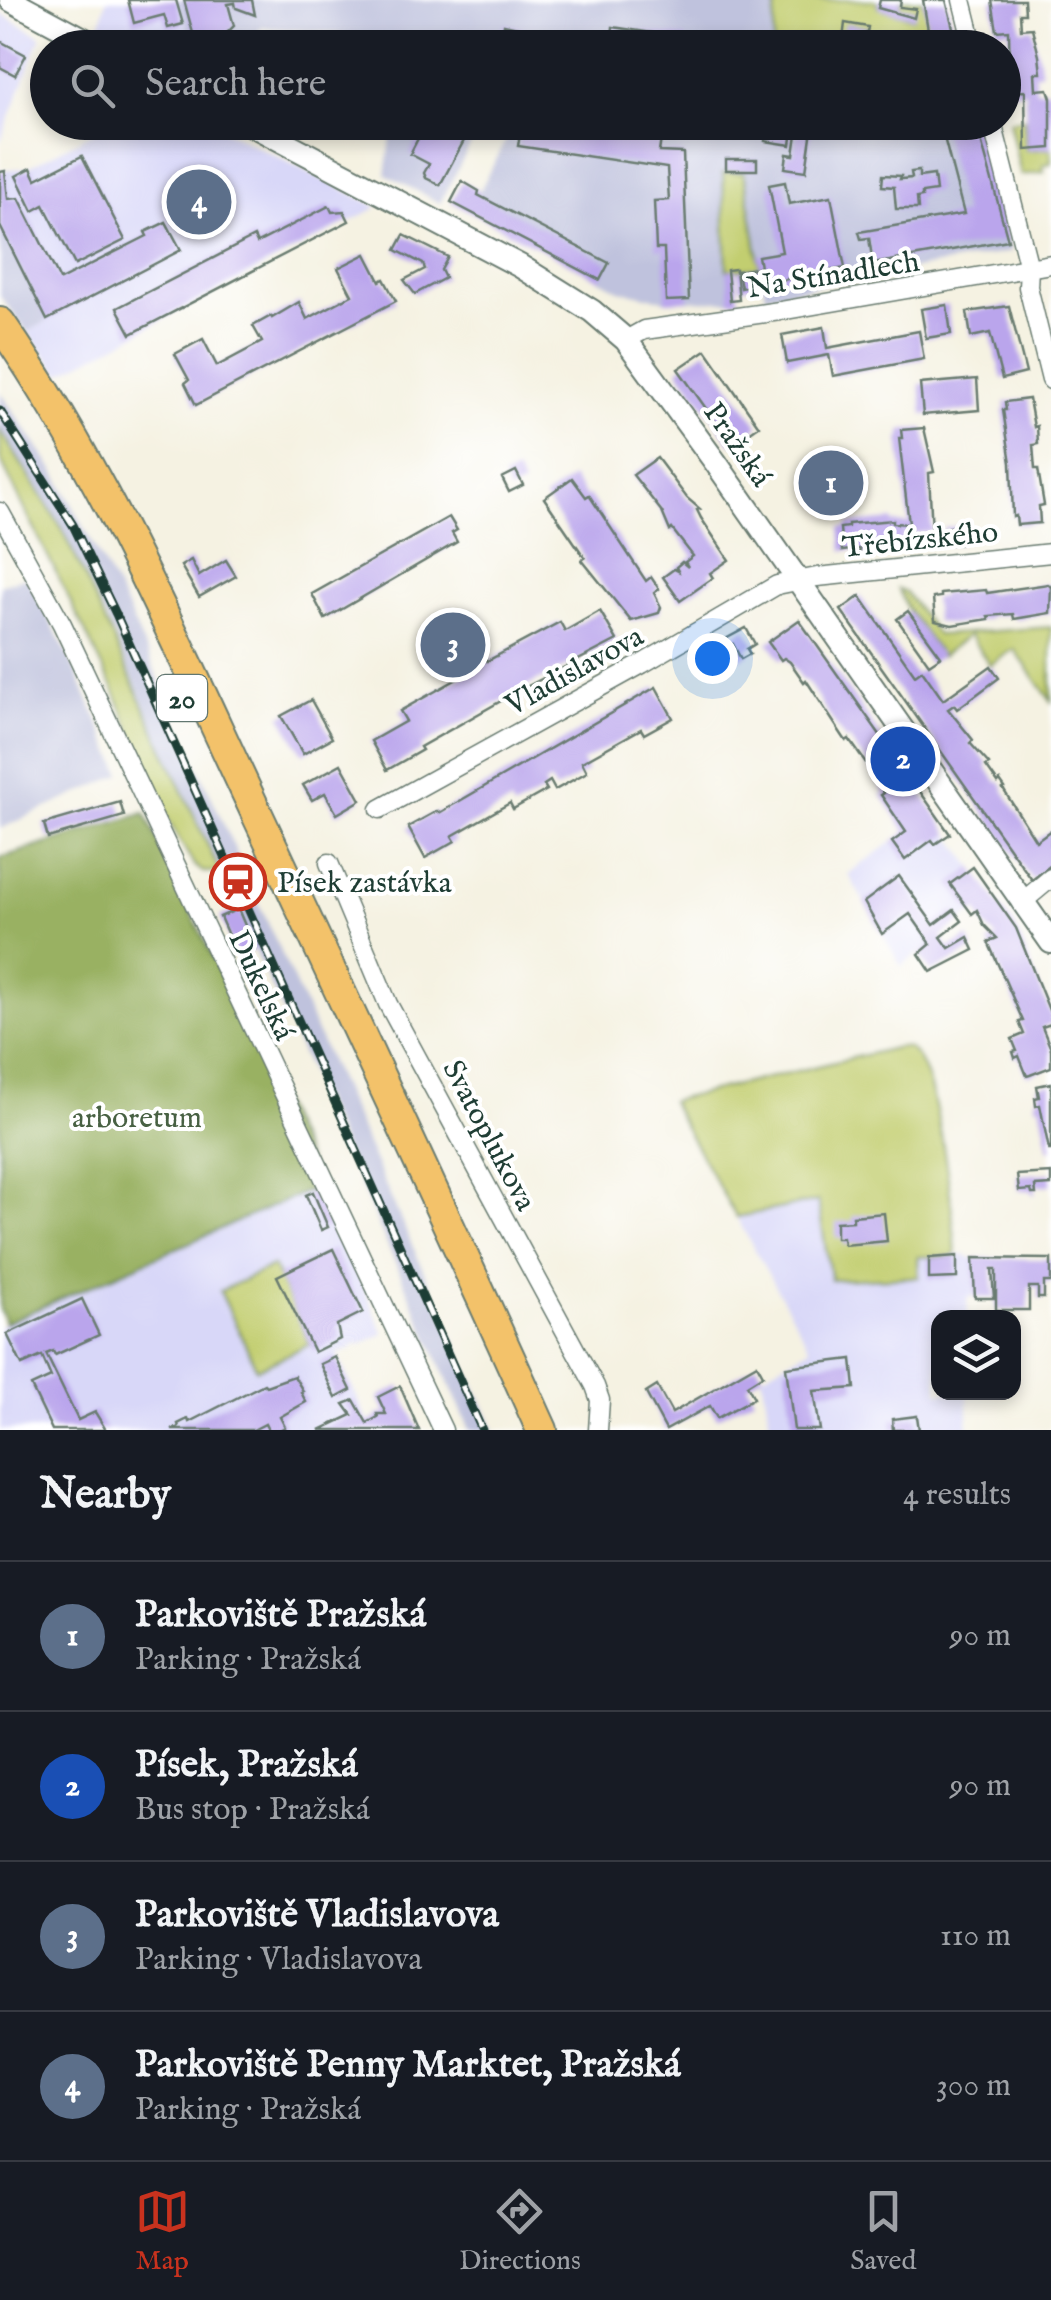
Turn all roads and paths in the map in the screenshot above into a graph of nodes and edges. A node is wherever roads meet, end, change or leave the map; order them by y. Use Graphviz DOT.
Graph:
graph roads {
  1 [pos="11,0"];
  2 [pos="962,0"];
  3 [pos="67,30"];
  4 [pos="970,30"];
  5 [pos="280,140"];
  6 [pos="997,140"];
  7 [pos="1051,264"];
  8 [pos="1029,268"];
  9 [pos="0,323"];
  10 [pos="626,340"];
  11 [pos="0,351"];
  12 [pos="1051,380"];
  13 [pos="0,512"];
  14 [pos="1051,553"];
  15 [pos="796,580"];
  16 [pos="380,809"];
  17 [pos="330,863"];
  18 [pos="1051,878"];
  19 [pos="1021,902"];
  20 [pos="1051,942"];
  21 [pos="442,1430"];
  22 [pos="526,1430"];
  23 [pos="542,1430"];
  24 [pos="598,1430"];
  1 -- 3 [label="street"];
  2 -- 4 [label="street"];
  5 -- 10 [label="street, Pražská"];
  6 -- 8 [label="street"];
  7 -- 8 [label="street, Na Stínadlech"];
  8 -- 10 [label="street, Na Stínadlech"];
  8 -- 12 [label="street"];
  9 -- 23 [label="highway, 20"];
  10 -- 15 [label="street, Pražská"];
  11 -- 22 [label="highway, 20"];
  13 -- 21 [label="street, Dukelská"];
  14 -- 15 [label="street, Třebízského"];
  15 -- 16 [label="street, Vladislavova"];
  15 -- 19 [label="street, Pražská"];
  17 -- 24 [label="street, Svatoplukova"];
  18 -- 19 [label="street"];
  19 -- 20 [label="street, Pražská"];
}
